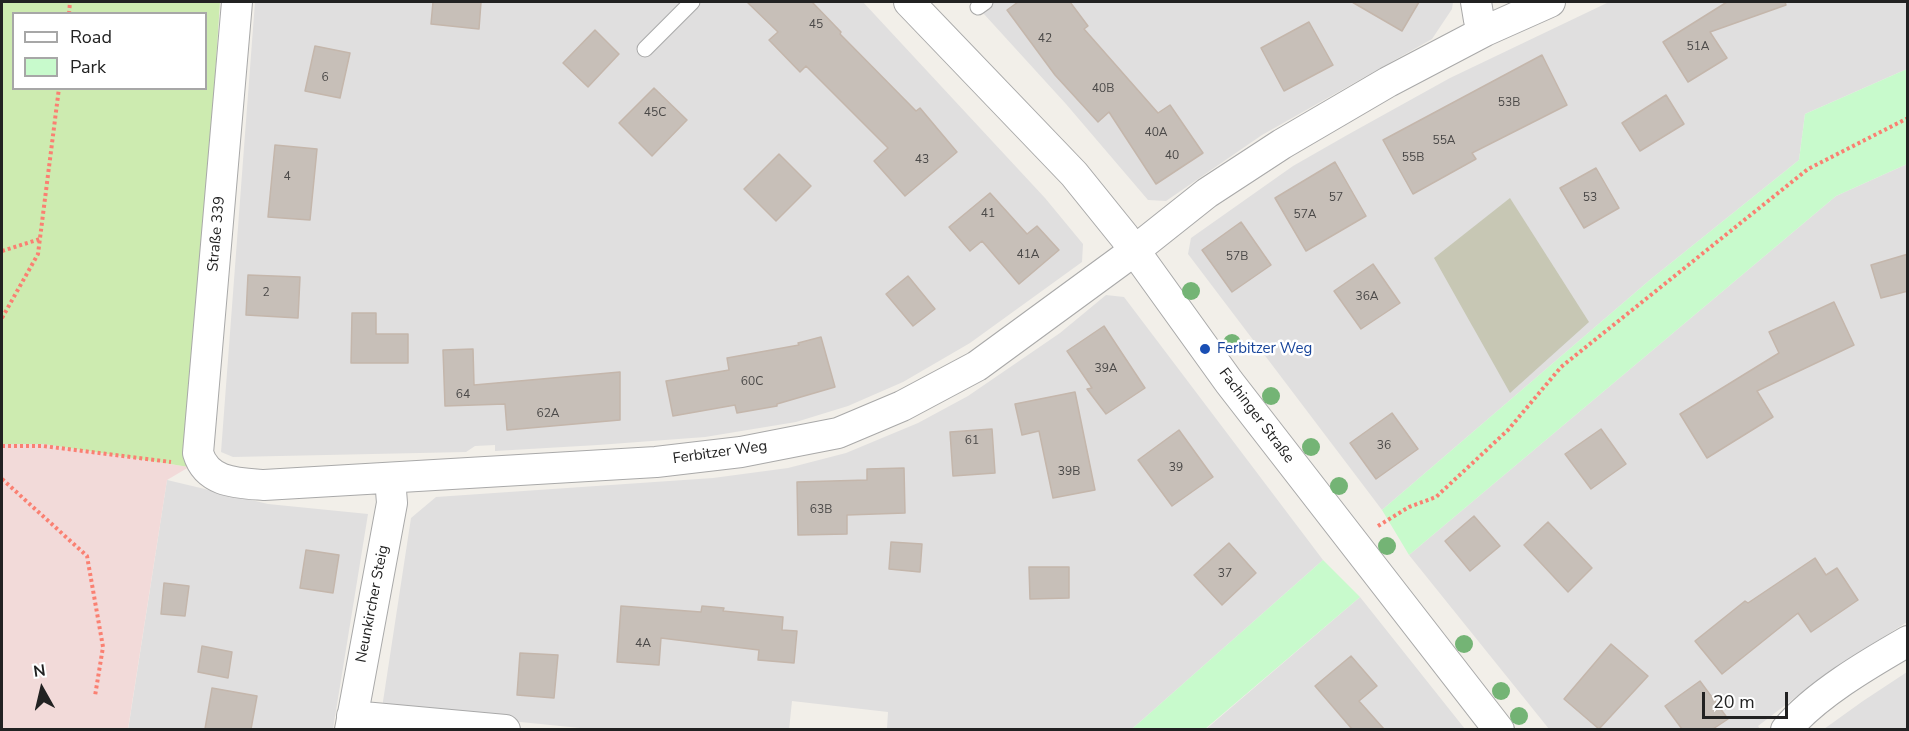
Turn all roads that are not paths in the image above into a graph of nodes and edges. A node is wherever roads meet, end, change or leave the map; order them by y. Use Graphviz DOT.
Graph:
graph roads {
  1 [pos="237,2"];
  2 [pos="692,2"];
  3 [pos="909,2"];
  4 [pos="1476,2"];
  5 [pos="1550,2"];
  6 [pos="1485,31"];
  7 [pos="645,49"];
  8 [pos="1134,251"];
  9 [pos="202,466"];
  10 [pos="390,478"];
  11 [pos="1908,641"];
  12 [pos="351,723"];
  13 [pos="505,729"];
  14 [pos="1499,729"];
  15 [pos="1786,729"];
  1 -- 9 [label="street, Straße 339"];
  2 -- 7 [label="lane"];
  3 -- 8 [label="street, Fachinger Straße"];
  4 -- 6 [label="street"];
  5 -- 6 [label="street, Ferbitzer Weg"];
  6 -- 8 [label="street, Ferbitzer Weg"];
  8 -- 10 [label="street, Ferbitzer Weg"];
  8 -- 14 [label="street, Fachinger Straße"];
  9 -- 10 [label="street, Ferbitzer Weg"];
  10 -- 12 [label="street, Neunkircher Steig"];
  11 -- 15 [label="street"];
  12 -- 13 [label="street"];
}
